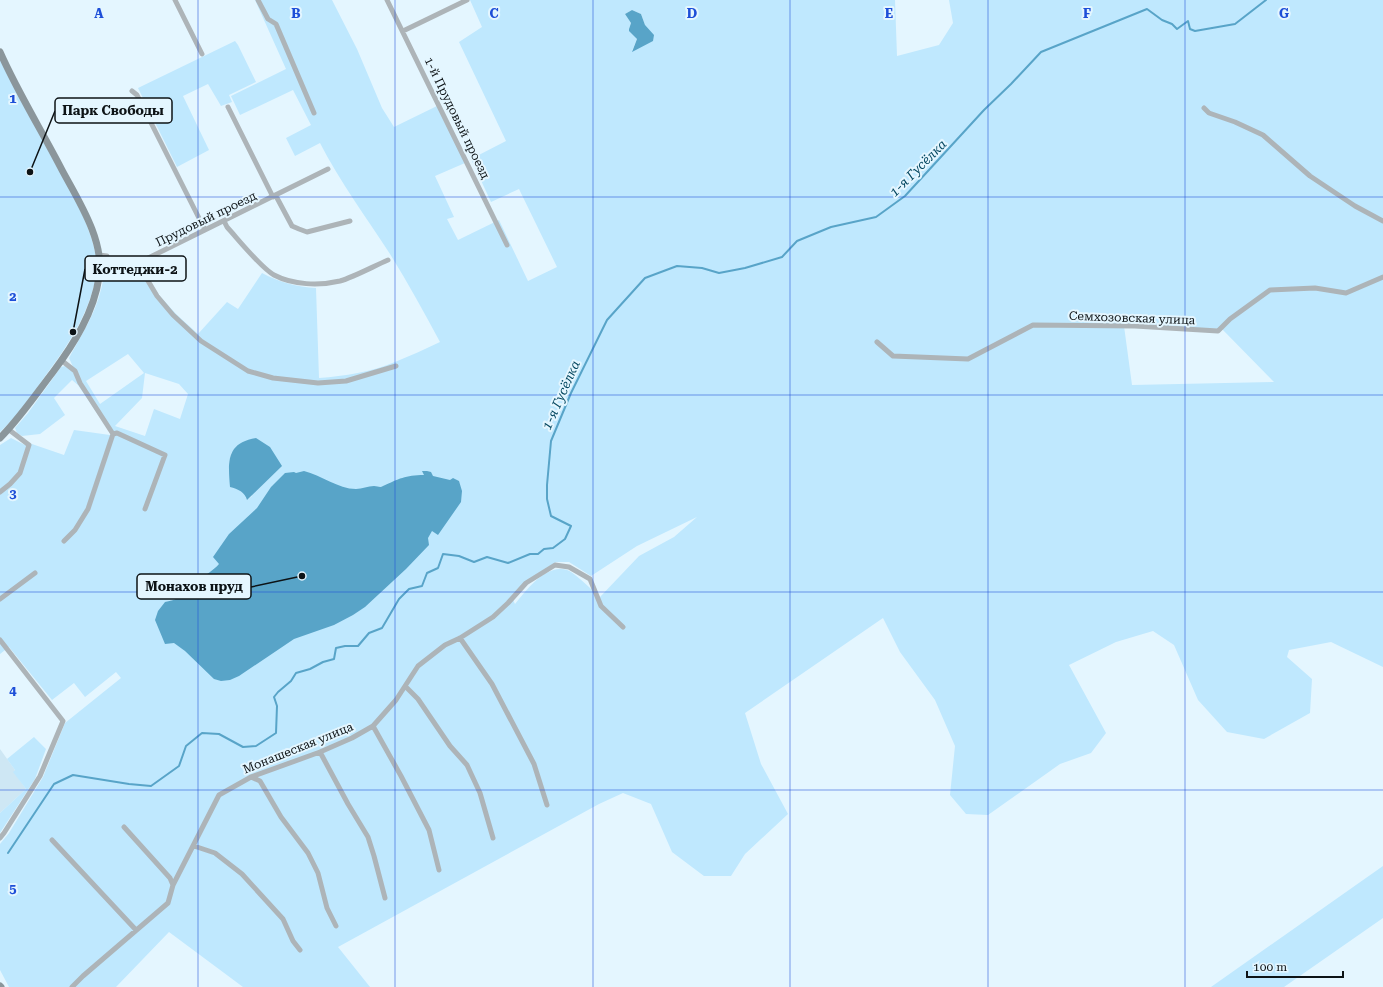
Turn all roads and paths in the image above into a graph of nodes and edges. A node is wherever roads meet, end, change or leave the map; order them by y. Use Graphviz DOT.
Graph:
graph roads {
  1 [pos="175,0"];
  2 [pos="258,0"];
  3 [pos="387,0"];
  4 [pos="467,0"];
  5 [pos="403,31"];
  6 [pos="0,52"];
  7 [pos="202,54"];
  8 [pos="132,91"];
  9 [pos="228,107"];
  10 [pos="1204,108"];
  11 [pos="314,113"];
  12 [pos="328,169"];
  13 [pos="275,196"];
  14 [pos="224,221"];
  15 [pos="350,221"];
  16 [pos="1383,221"];
  17 [pos="205,230"];
  18 [pos="507,245"];
  19 [pos="99,255"];
  20 [pos="388,260"];
  21 [pos="138,264"];
  22 [pos="1383,277"];
  23 [pos="877,342"];
  24 [pos="61,360"];
  25 [pos="396,366"];
  26 [pos="8,429"];
  27 [pos="113,434"];
  28 [pos="0,438"];
  29 [pos="0,492"];
  30 [pos="145,509"];
  31 [pos="64,541"];
  32 [pos="35,573"];
  33 [pos="0,600"];
  34 [pos="623,626"];
  35 [pos="460,638"];
  36 [pos="0,640"];
  37 [pos="406,687"];
  38 [pos="373,726"];
  39 [pos="320,752"];
  40 [pos="251,777"];
  41 [pos="547,805"];
  42 [pos="124,827"];
  43 [pos="0,838"];
  44 [pos="493,838"];
  45 [pos="52,840"];
  46 [pos="194,846"];
  47 [pos="438,870"];
  48 [pos="173,885"];
  49 [pos="384,898"];
  50 [pos="336,926"];
  51 [pos="136,930"];
  52 [pos="300,950"];
  53 [pos="72,987"];
  1 -- 7 [label="street"];
  2 -- 11 [label="street"];
  3 -- 5 [label="street, 1-й Прудовый проезд"];
  4 -- 5 [label="street"];
  5 -- 18 [label="street, 1-й Прудовый проезд"];
  6 -- 19 [label="main road"];
  8 -- 17 [label="street"];
  9 -- 13 [label="street"];
  10 -- 16 [label="street"];
  12 -- 13 [label="street, Прудовый проезд"];
  13 -- 14 [label="street, Прудовый проезд"];
  13 -- 15 [label="street"];
  14 -- 17 [label="street, Прудовый проезд"];
  14 -- 20 [label="street"];
  17 -- 21 [label="street, Прудовый проезд"];
  19 -- 21 [label="street, Прудовый проезд"];
  19 -- 24 [label="main road"];
  21 -- 25 [label="street"];
  22 -- 23 [label="street, Семхозовская улица"];
  24 -- 26 [label="main road"];
  24 -- 27 [label="street"];
  26 -- 28 [label="main road"];
  26 -- 29 [label="street"];
  27 -- 30 [label="street"];
  27 -- 31 [label="street"];
  32 -- 33 [label="street"];
  34 -- 35 [label="street, Монашеская улица"];
  35 -- 37 [label="street, Монашеская улица"];
  35 -- 41 [label="street"];
  36 -- 43 [label="street"];
  37 -- 38 [label="street, Монашеская улица"];
  37 -- 44 [label="street"];
  38 -- 39 [label="street, Монашеская улица"];
  38 -- 47 [label="street"];
  39 -- 40 [label="street, Монашеская улица"];
  39 -- 49 [label="street"];
  40 -- 46 [label="street, Монашеская улица"];
  40 -- 50 [label="street"];
  42 -- 48 [label="street"];
  45 -- 51 [label="street"];
  46 -- 48 [label="street, Монашеская улица"];
  46 -- 52 [label="street"];
  48 -- 51 [label="street, Монашеская улица"];
  51 -- 53 [label="street, Монашеская улица"];
}
